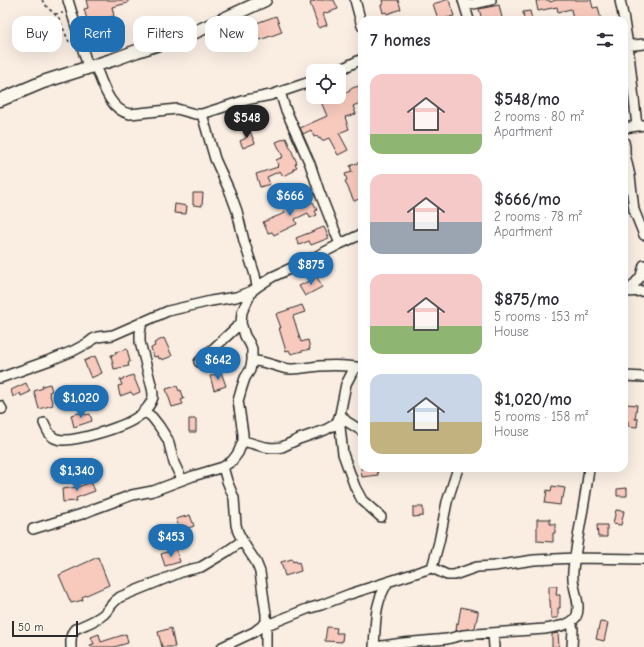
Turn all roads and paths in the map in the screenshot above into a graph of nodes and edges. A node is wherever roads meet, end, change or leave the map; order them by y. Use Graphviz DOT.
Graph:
graph roads {
  1 [pos="42,0"];
  2 [pos="68,0"];
  3 [pos="265,0"];
  4 [pos="355,0"];
  5 [pos="491,0"];
  6 [pos="620,0"];
  7 [pos="464,3"];
  8 [pos="73,16"];
  9 [pos="359,16"];
  10 [pos="468,16"];
  11 [pos="623,16"];
  12 [pos="70,44"];
  13 [pos="644,44"];
  14 [pos="628,46"];
  15 [pos="84,52"];
  16 [pos="358,61"];
  17 [pos="91,66"];
  18 [pos="628,66"];
  19 [pos="346,67"];
  20 [pos="306,83"];
  21 [pos="280,92"];
  22 [pos="0,100"];
  23 [pos="202,114"];
  24 [pos="634,126"];
  25 [pos="628,135"];
  26 [pos="628,182"];
  27 [pos="644,235"];
  28 [pos="358,236"];
  29 [pos="340,244"];
  30 [pos="643,273"];
  31 [pos="254,289"];
  32 [pos="628,290"];
  33 [pos="644,291"];
  34 [pos="628,292"];
  35 [pos="142,322"];
  36 [pos="241,323"];
  37 [pos="252,361"];
  38 [pos="199,362"];
  39 [pos="358,368"];
  40 [pos="628,376"];
  41 [pos="644,377"];
  42 [pos="0,378"];
  43 [pos="144,411"];
  44 [pos="339,416"];
  45 [pos="44,423"];
  46 [pos="358,428"];
  47 [pos="243,441"];
  48 [pos="223,468"];
  49 [pos="457,472"];
  50 [pos="588,472"];
  51 [pos="182,480"];
  52 [pos="381,517"];
  53 [pos="33,529"];
  54 [pos="242,541"];
  55 [pos="575,558"];
  56 [pos="644,559"];
  57 [pos="432,568"];
  58 [pos="388,582"];
  59 [pos="571,622"];
  60 [pos="267,623"];
  61 [pos="493,634"];
  62 [pos="71,647"];
  63 [pos="222,647"];
  64 [pos="266,647"];
  65 [pos="375,647"];
  66 [pos="494,647"];
  67 [pos="572,647"];
  1 -- 12 [label="path"];
  2 -- 8 [label="street"];
  3 -- 17 [label="street"];
  4 -- 9 [label="street"];
  5 -- 7 [label="street"];
  6 -- 11 [label="street"];
  7 -- 10 [label="street"];
  13 -- 14 [label="street"];
  15 -- 17 [label="street"];
  16 -- 19 [label="street"];
  17 -- 22 [label="street"];
  17 -- 23 [label="street"];
  18 -- 24 [label="street"];
  20 -- 21 [label="street"];
  21 -- 23 [label="street"];
  21 -- 29 [label="street"];
  23 -- 31 [label="street"];
  24 -- 25 [label="street"];
  26 -- 27 [label="street"];
  28 -- 29 [label="street"];
  29 -- 31 [label="street"];
  30 -- 32 [label="street"];
  31 -- 35 [label="street"];
  31 -- 36 [label="street"];
  33 -- 34 [label="street"];
  35 -- 42 [label="street"];
  35 -- 43 [label="street"];
  36 -- 37 [label="street"];
  36 -- 38 [label="street"];
  37 -- 39 [label="street"];
  37 -- 47 [label="street"];
  39 -- 44 [label="street"];
  40 -- 41 [label="street"];
  43 -- 45 [label="street"];
  43 -- 51 [label="street"];
  44 -- 46 [label="street"];
  44 -- 47 [label="street"];
  44 -- 52 [label="street"];
  47 -- 48 [label="street"];
  48 -- 51 [label="street"];
  48 -- 54 [label="street"];
  49 -- 57 [label="street"];
  50 -- 55 [label="street"];
  51 -- 53 [label="street"];
  54 -- 60 [label="street"];
  54 -- 62 [label="street"];
  55 -- 56 [label="street"];
  55 -- 57 [label="street"];
  55 -- 59 [label="street"];
  57 -- 58 [label="street"];
  58 -- 60 [label="street"];
  58 -- 65 [label="street"];
  59 -- 61 [label="street"];
  59 -- 67 [label="street"];
  60 -- 63 [label="street"];
  60 -- 64 [label="street"];
  61 -- 65 [label="street"];
  61 -- 66 [label="street"];
}
